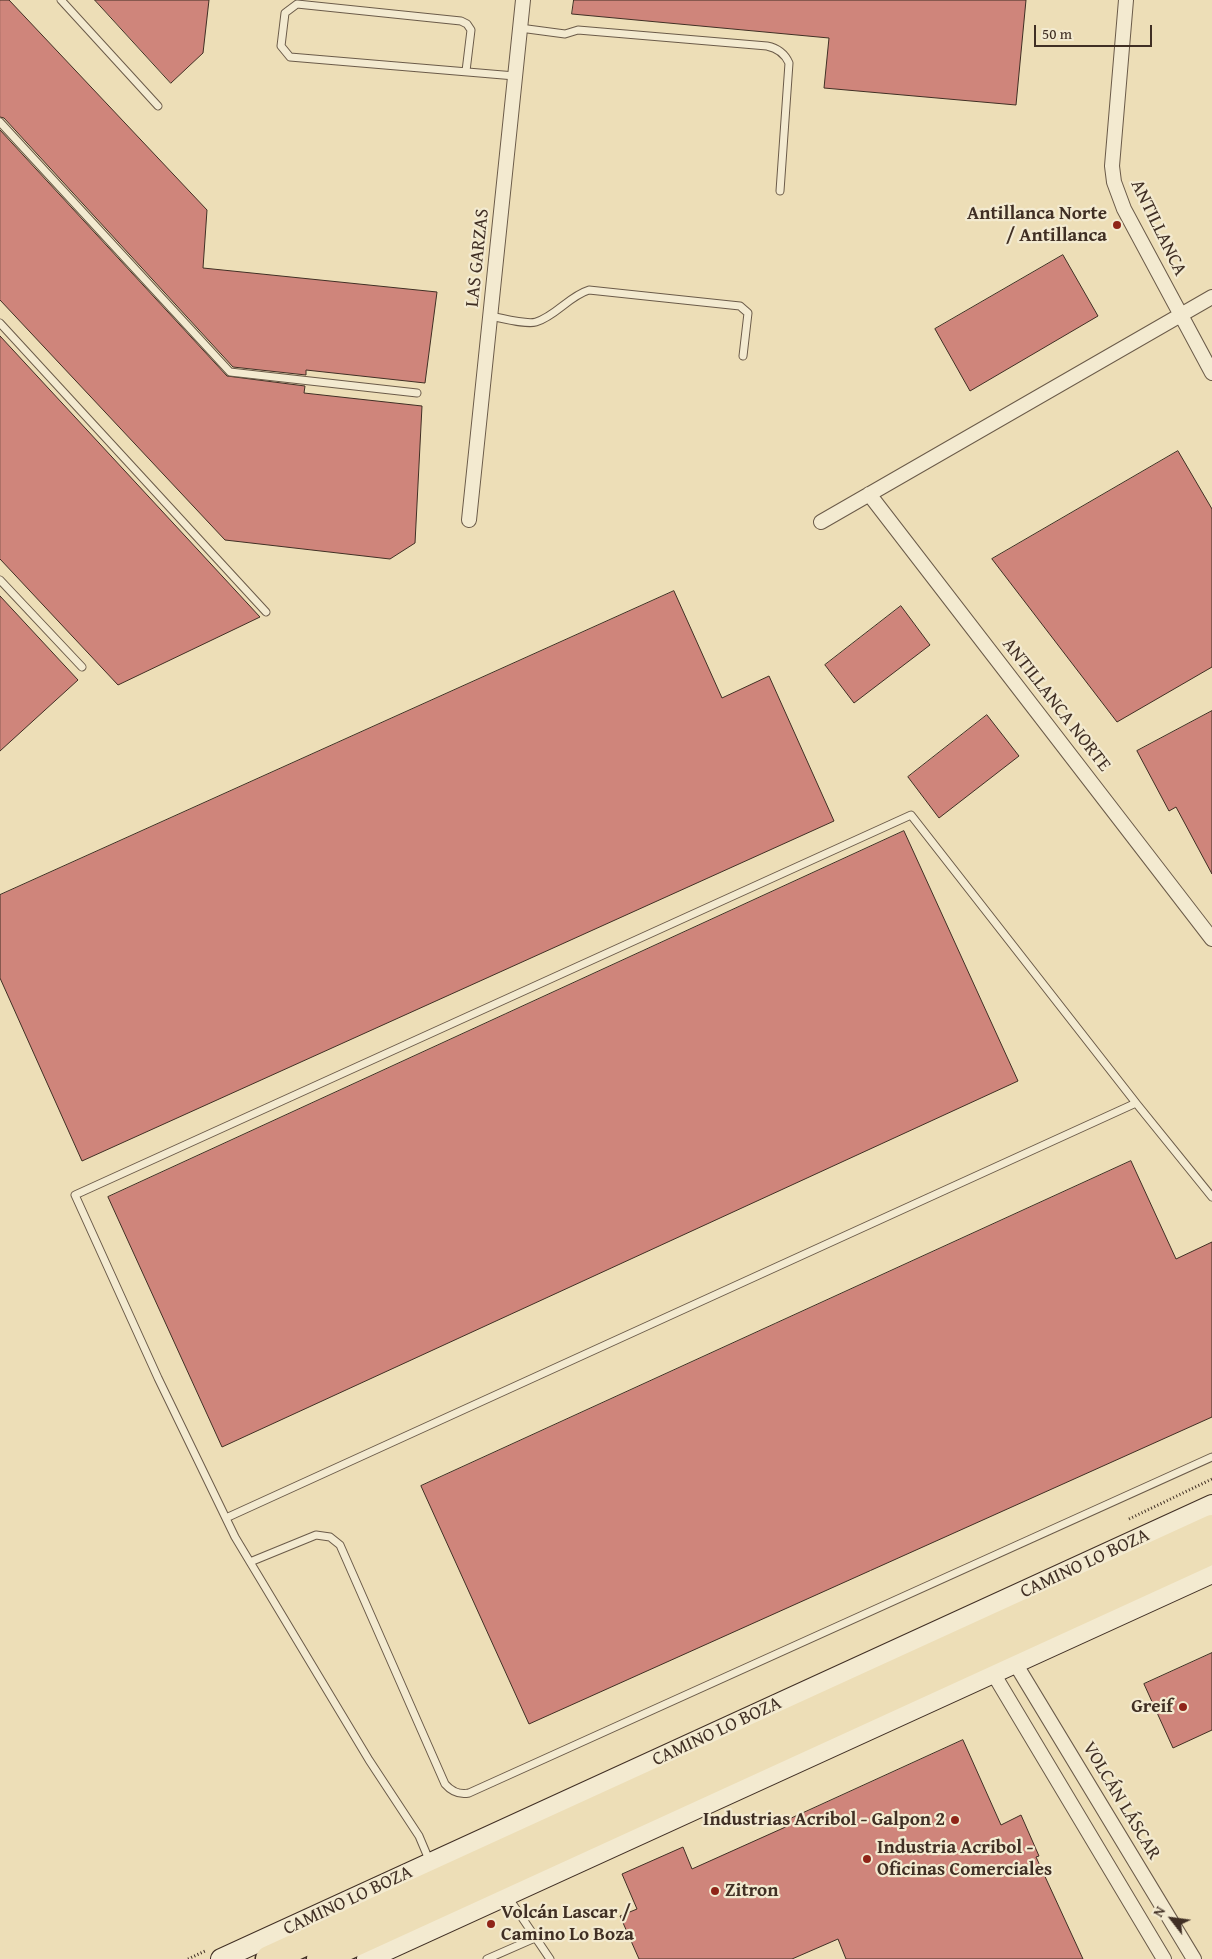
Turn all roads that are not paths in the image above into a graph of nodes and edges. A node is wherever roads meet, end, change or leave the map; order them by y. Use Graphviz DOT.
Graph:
graph roads {
  1 [pos="61,0"];
  2 [pos="523,0"];
  3 [pos="1126,0"];
  4 [pos="520,28"];
  5 [pos="466,71"];
  6 [pos="516,76"];
  7 [pos="158,106"];
  8 [pos="0,122"];
  9 [pos="780,191"];
  10 [pos="1212,297"];
  11 [pos="1181,315"];
  12 [pos="490,316"];
  13 [pos="0,323"];
  14 [pos="743,356"];
  15 [pos="1212,373"];
  16 [pos="417,394"];
  17 [pos="869,494"];
  18 [pos="469,520"];
  19 [pos="821,522"];
  20 [pos="0,580"];
  21 [pos="266,612"];
  22 [pos="82,667"];
  23 [pos="1212,939"];
  24 [pos="1136,1102"];
  25 [pos="1212,1197"];
  26 [pos="1212,1457"];
  27 [pos="1212,1505"];
  28 [pos="226,1518"];
  29 [pos="1212,1528"];
  30 [pos="1212,1550"];
  31 [pos="250,1562"];
  32 [pos="1212,1574"];
  33 [pos="1015,1663"];
  34 [pos="993,1673"];
  35 [pos="430,1864"];
  36 [pos="508,1895"];
  37 [pos="536,1938"];
  38 [pos="221,1959"];
  39 [pos="269,1959"];
  40 [pos="320,1959"];
  41 [pos="367,1959"];
  42 [pos="487,1959"];
  43 [pos="550,1959"];
  44 [pos="1164,1959"];
  45 [pos="1194,1959"];
  1 -- 7 [label="lane"];
  2 -- 4 [label="street, LAS GARZAS"];
  3 -- 11 [label="street, ANTILLANCA"];
  4 -- 6 [label="street, LAS GARZAS"];
  4 -- 9 [label="lane"];
  5 -- 5 [label="lane"];
  5 -- 6 [label="lane"];
  6 -- 12 [label="street, LAS GARZAS"];
  8 -- 16 [label="lane"];
  10 -- 11 [label="street"];
  11 -- 15 [label="street, ANTILLANCA"];
  11 -- 17 [label="street"];
  12 -- 14 [label="lane"];
  12 -- 18 [label="street, LAS GARZAS"];
  13 -- 21 [label="lane"];
  17 -- 19 [label="street"];
  17 -- 23 [label="street, ANTILLANCA NORTE"];
  20 -- 22 [label="lane"];
  24 -- 25 [label="lane"];
  24 -- 28 [label="lane"];
  24 -- 28 [label="lane"];
  26 -- 31 [label="lane"];
  27 -- 35 [label="street, CAMINO LO BOZA"];
  28 -- 31 [label="lane"];
  29 -- 39 [label="highway"];
  30 -- 40 [label="highway"];
  31 -- 35 [label="lane"];
  32 -- 33 [label="street"];
  33 -- 34 [label="street"];
  33 -- 45 [label="street, VOLCÁN LÁSCAR"];
  34 -- 36 [label="street"];
  34 -- 44 [label="street"];
  35 -- 38 [label="street, CAMINO LO BOZA"];
  36 -- 37 [label="lane"];
  36 -- 41 [label="street"];
  37 -- 42 [label="lane"];
  37 -- 43 [label="lane"];
}
